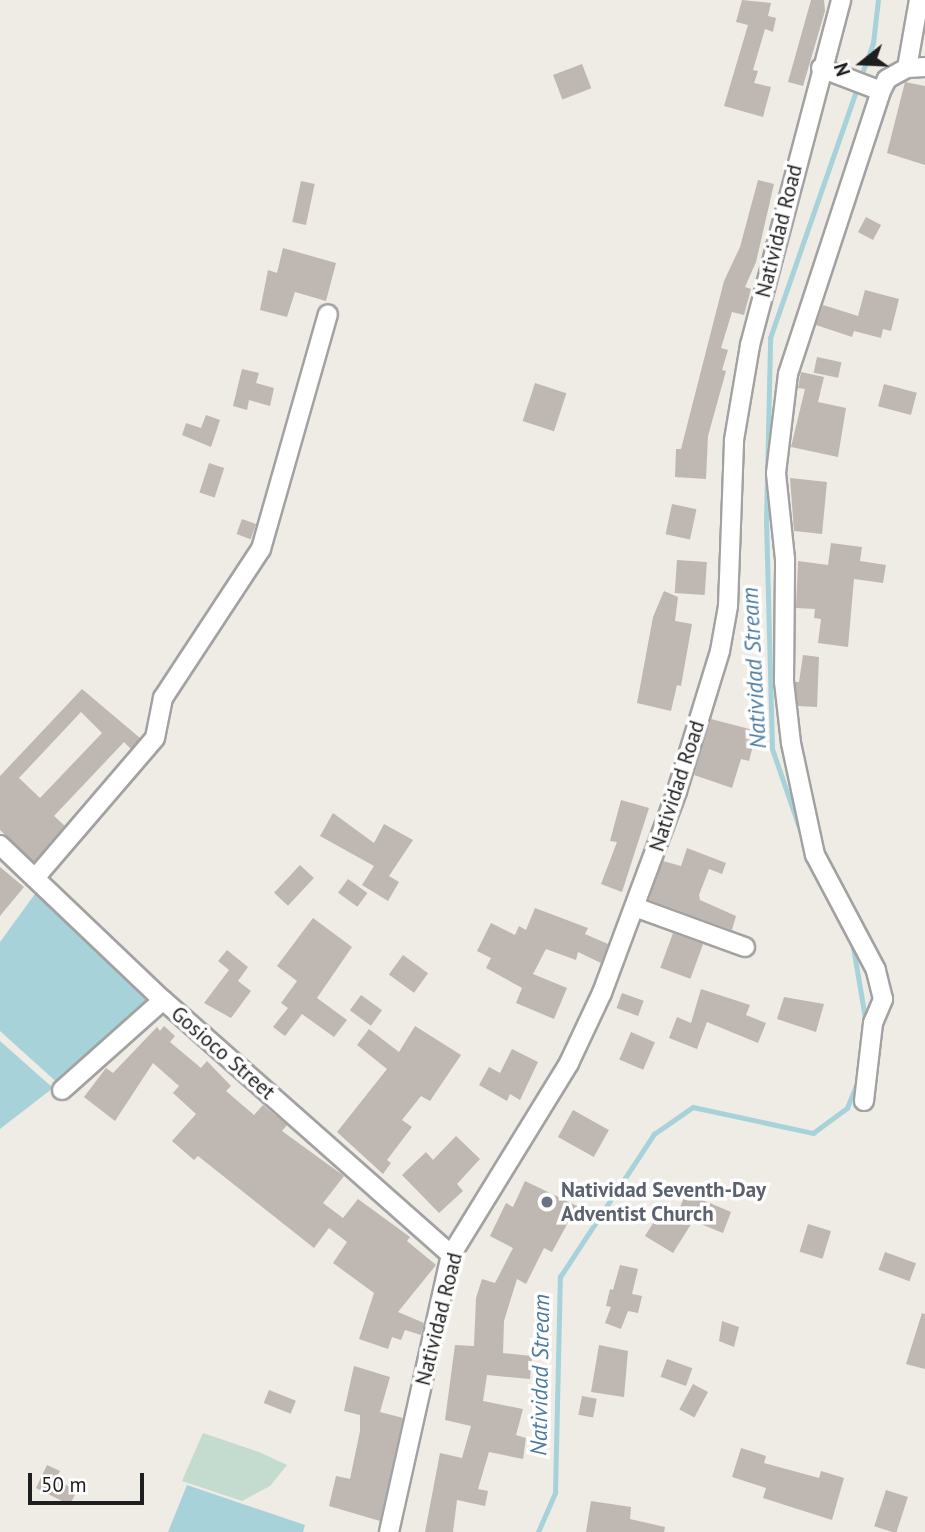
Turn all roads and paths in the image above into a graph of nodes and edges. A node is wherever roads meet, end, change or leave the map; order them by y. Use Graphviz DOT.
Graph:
graph roads {
  1 [pos="841,0"];
  2 [pos="919,0"];
  3 [pos="916,67"];
  4 [pos="821,68"];
  5 [pos="875,88"];
  6 [pos="328,314"];
  7 [pos="0,845"];
  8 [pos="34,878"];
  9 [pos="635,907"];
  10 [pos="745,947"];
  11 [pos="163,1000"];
  12 [pos="62,1090"];
  13 [pos="864,1101"];
  14 [pos="451,1255"];
  15 [pos="390,1532"];
  1 -- 4 [label="street, Natividad Road"];
  2 -- 3 [label="street"];
  3 -- 5 [label="street"];
  4 -- 5 [label="street"];
  4 -- 9 [label="street, Natividad Road"];
  5 -- 13 [label="street"];
  6 -- 8 [label="street"];
  7 -- 8 [label="street, Gosioco Street"];
  8 -- 11 [label="street, Gosioco Street"];
  9 -- 10 [label="street"];
  9 -- 14 [label="street, Natividad Road"];
  11 -- 12 [label="street"];
  11 -- 14 [label="street, Gosioco Street"];
  14 -- 15 [label="street, Natividad Road"];
}
